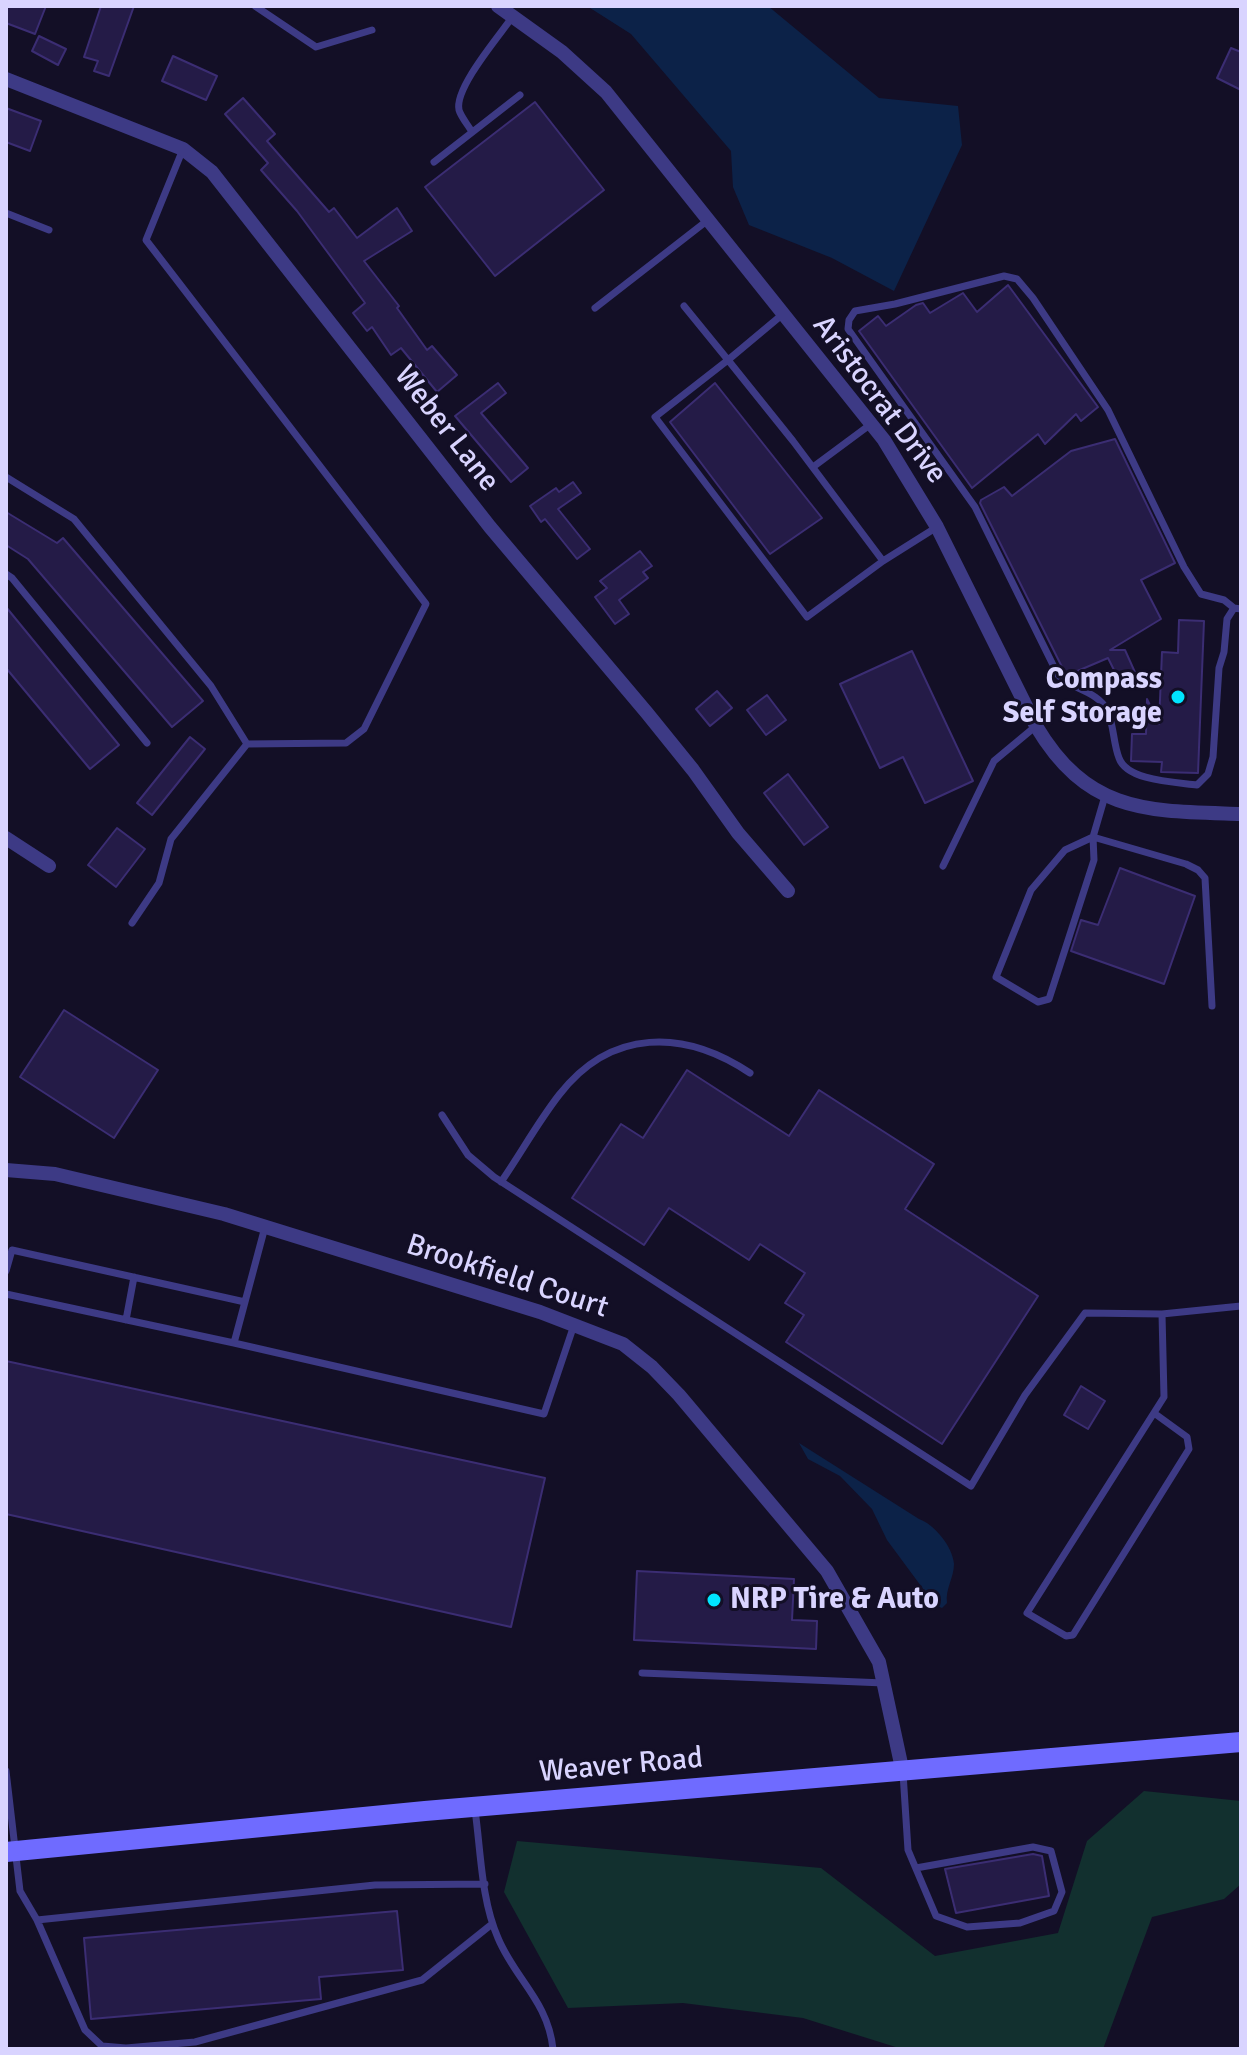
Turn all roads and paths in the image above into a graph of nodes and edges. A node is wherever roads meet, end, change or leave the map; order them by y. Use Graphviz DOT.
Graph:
graph roads {
  1 [pos="255,6"];
  2 [pos="498,6"];
  3 [pos="513,16"];
  4 [pos="372,30"];
  5 [pos="6,79"];
  6 [pos="520,95"];
  7 [pos="472,132"];
  8 [pos="183,149"];
  9 [pos="434,162"];
  10 [pos="6,213"];
  11 [pos="708,220"];
  12 [pos="49,230"];
  13 [pos="684,306"];
  14 [pos="595,308"];
  15 [pos="783,314"];
  16 [pos="728,360"];
  17 [pos="871,424"];
  18 [pos="813,467"];
  19 [pos="6,477"];
  20 [pos="937,527"];
  21 [pos="883,561"];
  22 [pos="6,574"];
  23 [pos="1238,608"];
  24 [pos="1036,726"];
  25 [pos="147,743"];
  26 [pos="247,744"];
  27 [pos="1105,796"];
  28 [pos="1241,814"];
  29 [pos="1093,837"];
  30 [pos="6,838"];
  31 [pos="49,866"];
  32 [pos="943,866"];
  33 [pos="788,891"];
  34 [pos="132,923"];
  35 [pos="1212,1006"];
  36 [pos="750,1073"];
  37 [pos="442,1115"];
  38 [pos="6,1170"];
  39 [pos="501,1182"];
  40 [pos="265,1227"];
  41 [pos="6,1271"];
  42 [pos="134,1277"];
  43 [pos="6,1294"];
  44 [pos="245,1302"];
  45 [pos="1241,1306"];
  46 [pos="1162,1314"];
  47 [pos="126,1320"];
  48 [pos="574,1325"];
  49 [pos="234,1343"];
  50 [pos="1154,1413"];
  51 [pos="642,1673"];
  52 [pos="884,1683"];
  53 [pos="1241,1742"];
  54 [pos="6,1771"];
  55 [pos="903,1773"];
  56 [pos="475,1808"];
  57 [pos="10,1852"];
  58 [pos="916,1868"];
  59 [pos="485,1884"];
  60 [pos="37,1920"];
  61 [pos="492,1924"];
  62 [pos="553,2049"];
  1 -- 4 [label="lane"];
  2 -- 3 [label="street, Aristocrat Drive"];
  3 -- 7 [label="lane"];
  3 -- 11 [label="street, Aristocrat Drive"];
  5 -- 8 [label="street, Weber Lane"];
  6 -- 7 [label="lane"];
  7 -- 9 [label="lane"];
  8 -- 26 [label="lane"];
  8 -- 33 [label="street, Weber Lane"];
  10 -- 12 [label="lane"];
  11 -- 14 [label="lane"];
  11 -- 15 [label="street, Aristocrat Drive"];
  13 -- 16 [label="lane"];
  15 -- 16 [label="lane"];
  15 -- 17 [label="street, Aristocrat Drive"];
  16 -- 18 [label="lane"];
  16 -- 21 [label="lane"];
  17 -- 18 [label="lane"];
  17 -- 20 [label="street, Aristocrat Drive"];
  18 -- 21 [label="lane"];
  19 -- 26 [label="lane"];
  20 -- 21 [label="lane"];
  20 -- 24 [label="street, Aristocrat Drive"];
  22 -- 25 [label="lane"];
  23 -- 23 [label="lane"];
  24 -- 27 [label="street, Aristocrat Drive"];
  24 -- 32 [label="lane"];
  26 -- 34 [label="lane"];
  27 -- 28 [label="street, Aristocrat Drive"];
  27 -- 29 [label="lane"];
  29 -- 29 [label="lane"];
  29 -- 35 [label="lane"];
  30 -- 31 [label="street"];
  36 -- 39 [label="lane"];
  37 -- 39 [label="lane"];
  38 -- 40 [label="street, Brookfield Court"];
  39 -- 46 [label="lane"];
  40 -- 44 [label="lane"];
  40 -- 48 [label="street, Brookfield Court"];
  41 -- 42 [label="lane"];
  42 -- 44 [label="lane"];
  42 -- 47 [label="lane"];
  43 -- 47 [label="lane"];
  44 -- 49 [label="lane"];
  45 -- 46 [label="lane"];
  46 -- 50 [label="lane"];
  47 -- 49 [label="lane"];
  48 -- 49 [label="lane"];
  48 -- 52 [label="street, Brookfield Court"];
  50 -- 50 [label="lane"];
  51 -- 52 [label="lane"];
  52 -- 55 [label="street, Brookfield Court"];
  53 -- 55 [label="main road, Weaver Road"];
  54 -- 57 [label="lane"];
  55 -- 56 [label="main road, Weaver Road"];
  55 -- 58 [label="lane"];
  56 -- 57 [label="main road, Weaver Road"];
  56 -- 59 [label="lane"];
  57 -- 60 [label="lane"];
  58 -- 58 [label="lane"];
  59 -- 60 [label="lane"];
  59 -- 61 [label="lane"];
  60 -- 61 [label="lane"];
  61 -- 62 [label="lane"];
}
